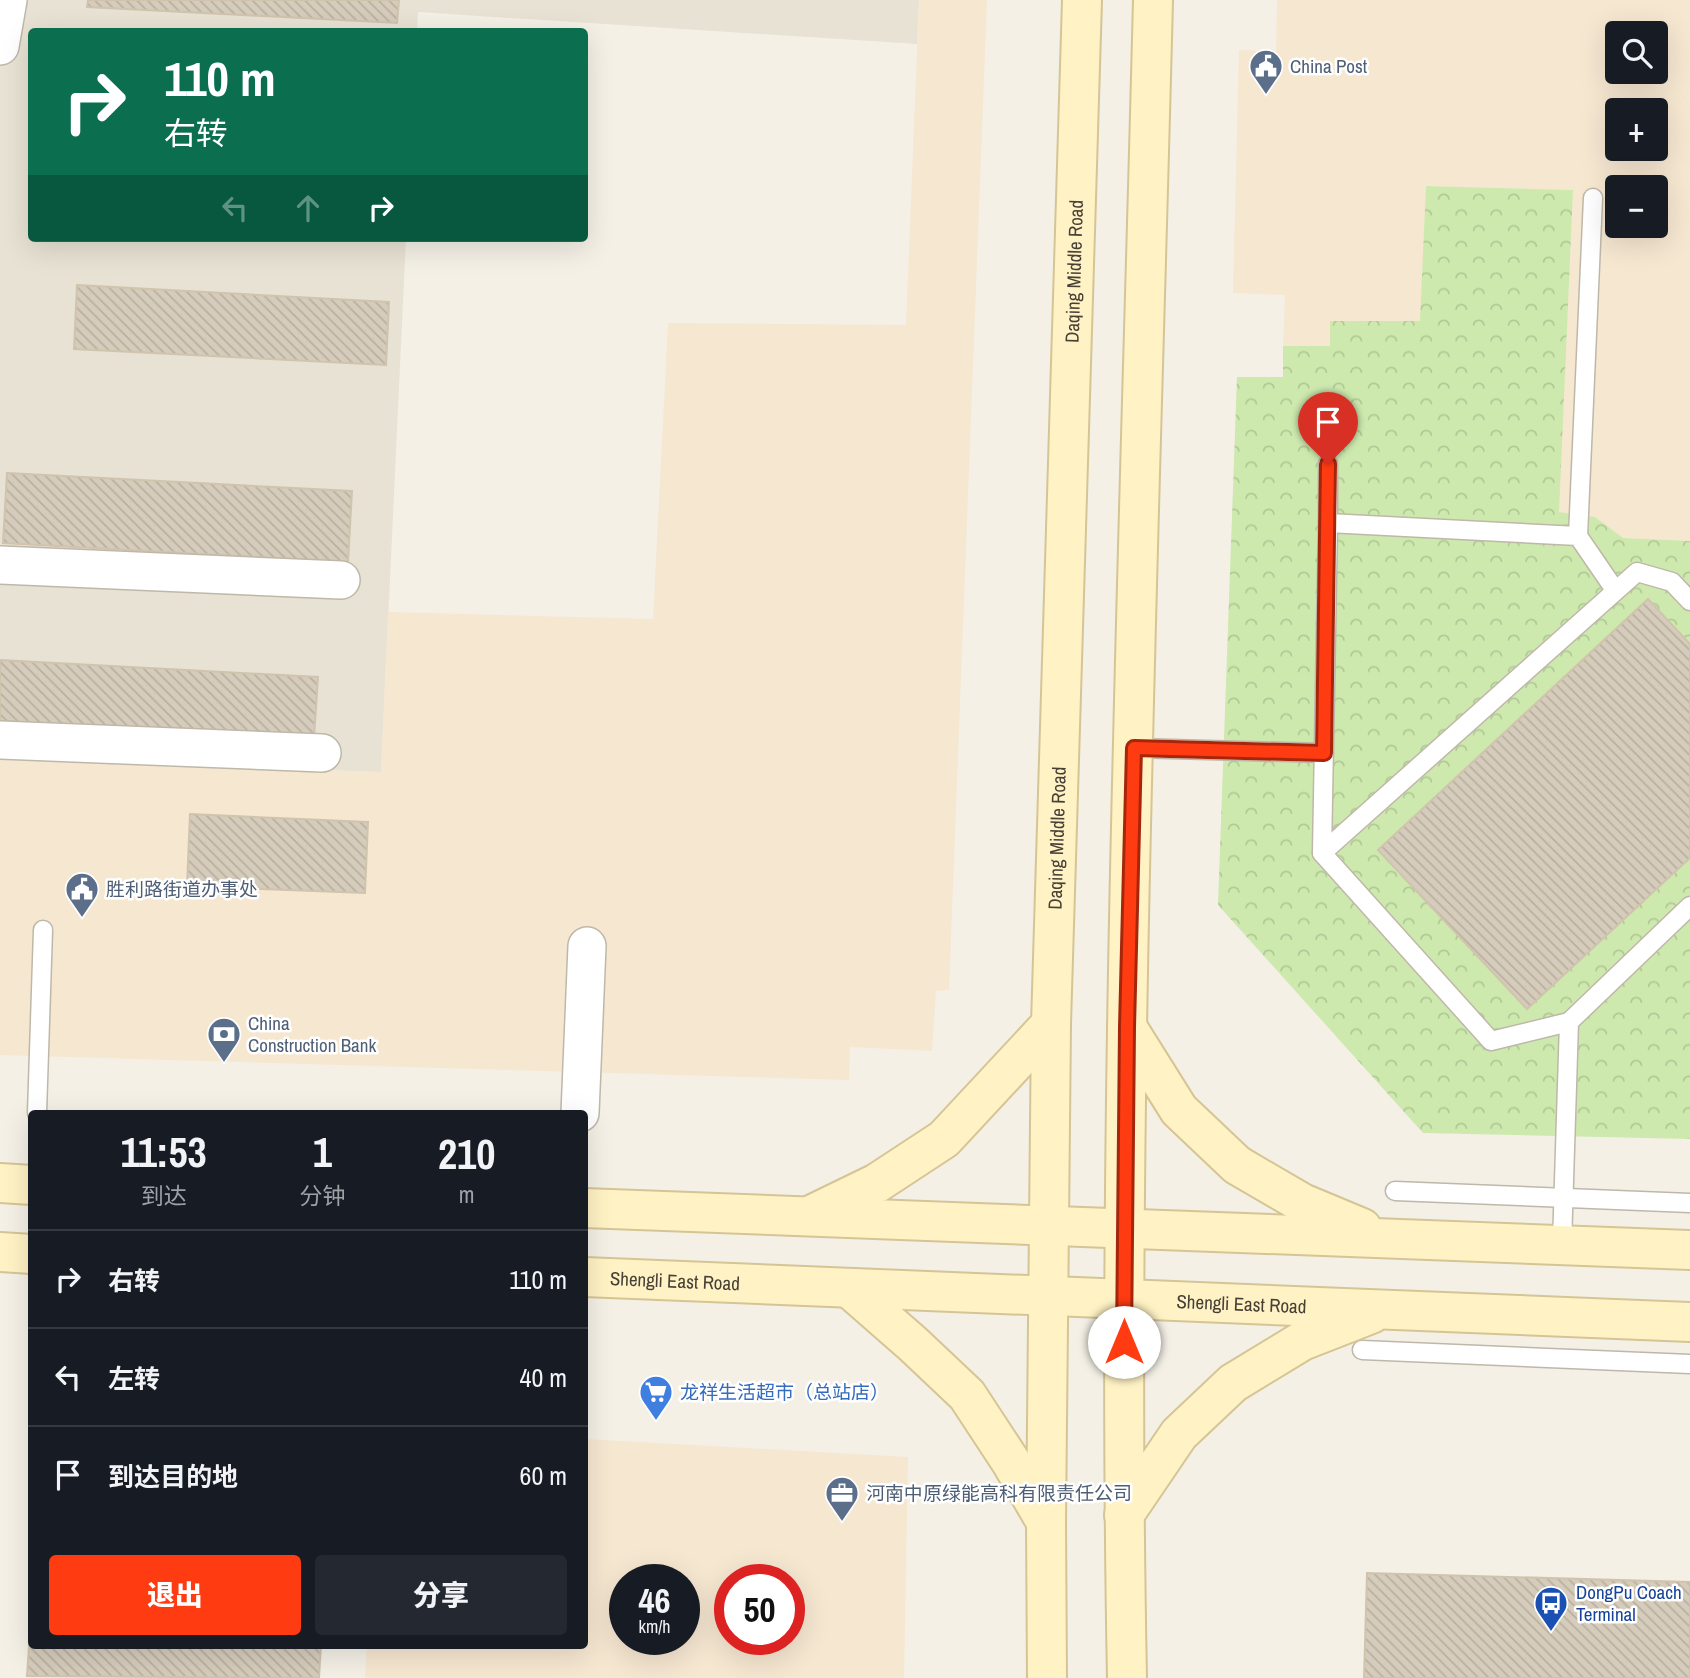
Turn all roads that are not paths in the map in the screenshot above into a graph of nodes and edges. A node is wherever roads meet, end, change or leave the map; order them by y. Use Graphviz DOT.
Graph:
graph roads {
  1 [pos="8,0"];
  2 [pos="1082,0"];
  3 [pos="1153,0"];
  4 [pos="0,46"];
  5 [pos="1593,198"];
  6 [pos="1328,464"];
  7 [pos="1328,523"];
  8 [pos="1578,536"];
  9 [pos="0,565"];
  10 [pos="341,580"];
  11 [pos="1615,590"];
  12 [pos="1690,601"];
  13 [pos="0,740"];
  14 [pos="1134,748"];
  15 [pos="322,753"];
  16 [pos="1324,753"];
  17 [pos="1322,853"];
  18 [pos="1690,906"];
  19 [pos="43,930"];
  20 [pos="587,946"];
  21 [pos="1569,1022"];
  22 [pos="1051,1024"];
  23 [pos="1127,1027"];
  24 [pos="37,1110"];
  25 [pos="580,1110"];
  26 [pos="0,1183"];
  27 [pos="28,1185"];
  28 [pos="1395,1191"];
  29 [pos="1564,1197"];
  30 [pos="1690,1203"];
  31 [pos="588,1208"];
  32 [pos="806,1218"];
  33 [pos="1049,1227"];
  34 [pos="1125,1230"];
  35 [pos="1384,1236"];
  36 [pos="1562,1244"];
  37 [pos="1690,1250"];
  38 [pos="0,1252"];
  39 [pos="28,1254"];
  40 [pos="588,1277"];
  41 [pos="849,1288"];
  42 [pos="1048,1296"];
  43 [pos="1124,1299"];
  44 [pos="1384,1309"];
  45 [pos="1690,1322"];
  46 [pos="1362,1350"];
  47 [pos="1690,1364"];
  48 [pos="1124,1515"];
  49 [pos="1046,1522"];
  50 [pos="1048,1678"];
  51 [pos="1127,1678"];
  1 -- 4 [label="street"];
  2 -- 22 [label="main road, Daqing Middle Road"];
  3 -- 14 [label="main road"];
  5 -- 8 [label="lane"];
  6 -- 7 [label="lane"];
  7 -- 8 [label="lane"];
  7 -- 16 [label="lane"];
  8 -- 11 [label="lane"];
  9 -- 10 [label="street"];
  11 -- 12 [label="lane"];
  11 -- 17 [label="lane"];
  13 -- 15 [label="street"];
  14 -- 16 [label="lane"];
  14 -- 23 [label="main road"];
  16 -- 17 [label="lane"];
  17 -- 21 [label="lane"];
  18 -- 21 [label="lane"];
  19 -- 24 [label="lane"];
  20 -- 25 [label="street"];
  21 -- 29 [label="lane"];
  22 -- 32 [label="main road"];
  22 -- 33 [label="main road, Daqing Middle Road"];
  23 -- 34 [label="main road"];
  23 -- 35 [label="main road"];
  26 -- 27 [label="main road"];
  28 -- 29 [label="lane"];
  29 -- 30 [label="lane"];
  29 -- 36 [label="lane"];
  31 -- 32 [label="main road"];
  32 -- 33 [label="main road"];
  33 -- 34 [label="main road"];
  33 -- 42 [label="main road, Daqing Middle Road"];
  34 -- 35 [label="main road"];
  34 -- 43 [label="main road"];
  35 -- 36 [label="main road"];
  36 -- 37 [label="main road"];
  38 -- 39 [label="main road"];
  40 -- 41 [label="main road, Shengli East Road"];
  41 -- 42 [label="main road, Shengli East Road"];
  41 -- 49 [label="main road"];
  42 -- 43 [label="main road, Shengli East Road"];
  42 -- 49 [label="main road, Daqing Middle Road"];
  43 -- 44 [label="main road, Shengli East Road"];
  43 -- 48 [label="main road"];
  44 -- 45 [label="main road, Shengli East Road"];
  44 -- 48 [label="main road"];
  46 -- 47 [label="lane"];
  48 -- 51 [label="main road"];
  49 -- 50 [label="main road, Daqing Middle Road"];
}
